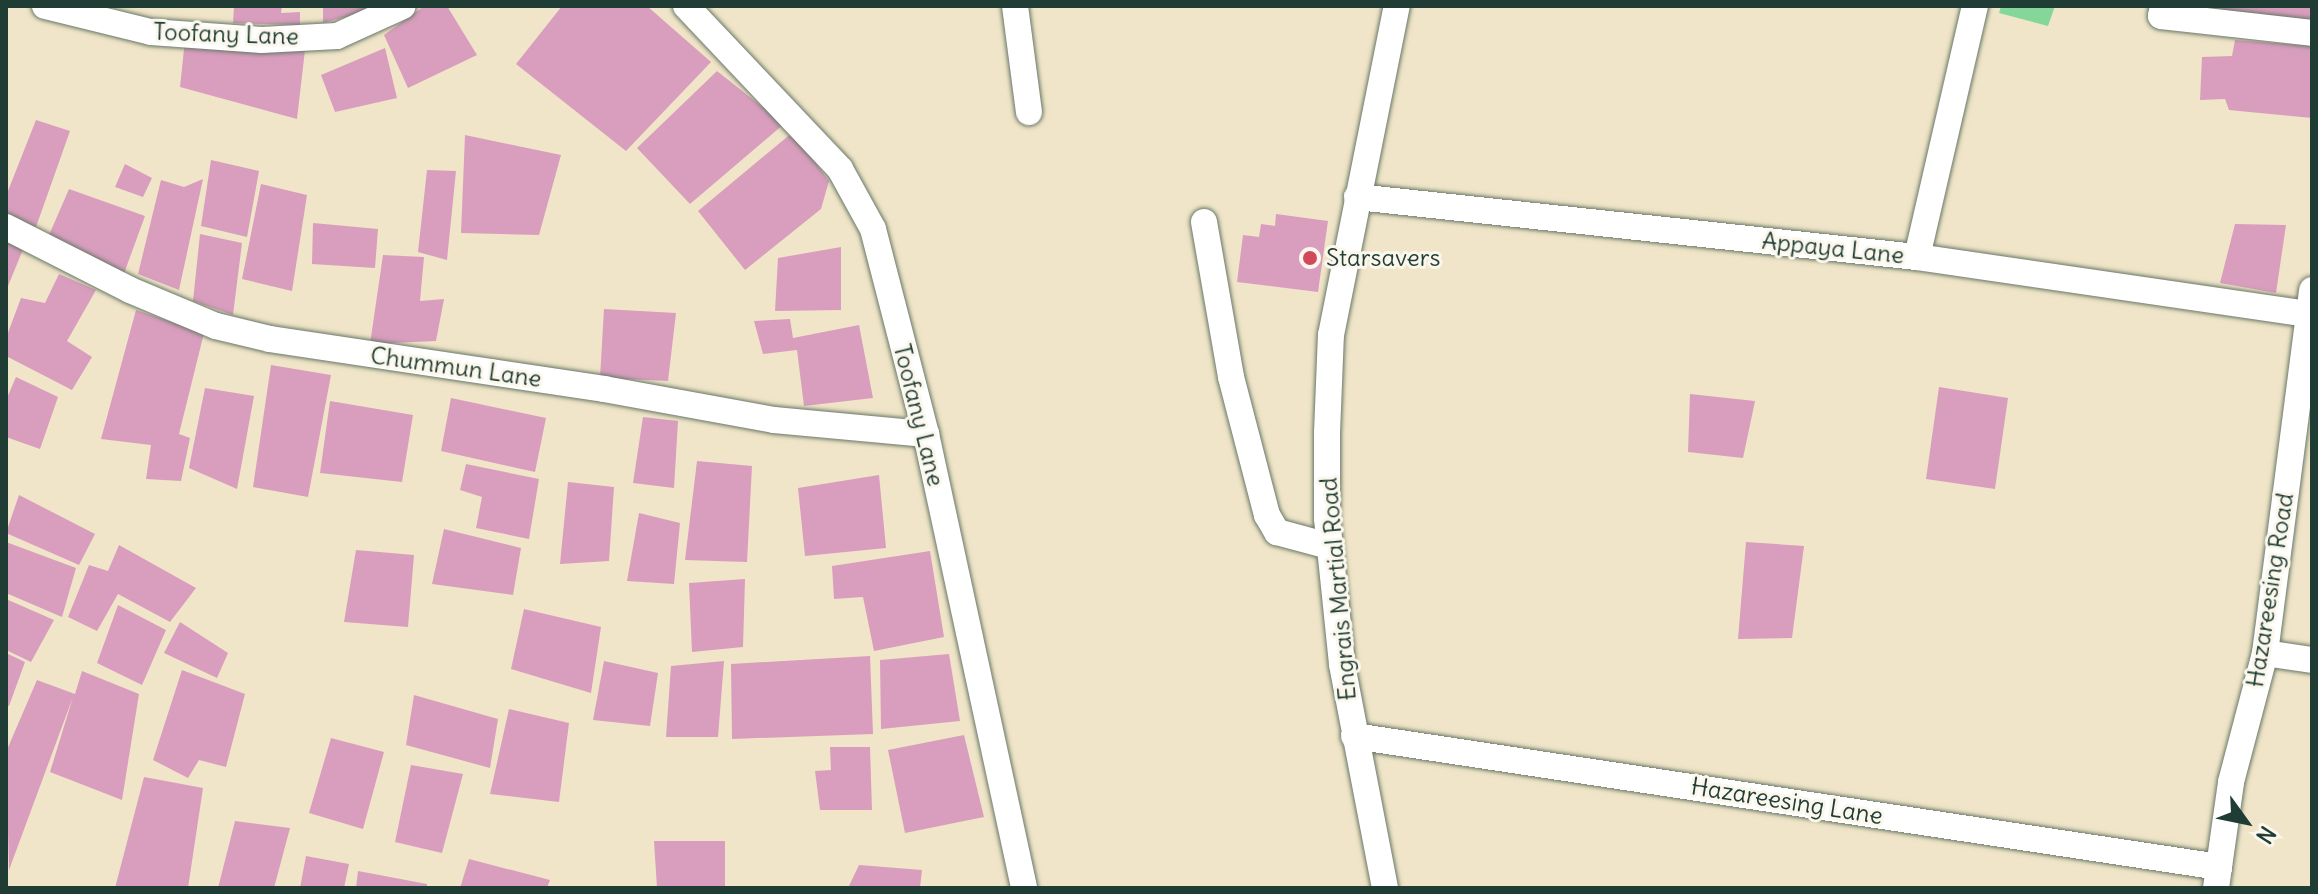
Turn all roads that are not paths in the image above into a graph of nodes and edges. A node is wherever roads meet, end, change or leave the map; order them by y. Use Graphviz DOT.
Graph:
graph roads {
  1 [pos="45,6"];
  2 [pos="403,6"];
  3 [pos="686,6"];
  4 [pos="1015,6"];
  5 [pos="1397,6"];
  6 [pos="1975,6"];
  7 [pos="2163,6"];
  8 [pos="2312,33"];
  9 [pos="1029,112"];
  10 [pos="1357,197"];
  11 [pos="1204,222"];
  12 [pos="6,227"];
  13 [pos="1917,257"];
  14 [pos="2310,302"];
  15 [pos="926,434"];
  16 [pos="1329,546"];
  17 [pos="2265,653"];
  18 [pos="2312,660"];
  19 [pos="1354,736"];
  20 [pos="2218,877"];
  21 [pos="1024,888"];
  22 [pos="1385,888"];
  1 -- 2 [label="street, Toofany Lane"];
  3 -- 15 [label="street, Toofany Lane"];
  4 -- 9 [label="street"];
  5 -- 10 [label="street, Engrais Martial Road"];
  6 -- 13 [label="street"];
  7 -- 8 [label="street"];
  10 -- 13 [label="street, Appaya Lane"];
  10 -- 16 [label="street, Engrais Martial Road"];
  11 -- 16 [label="street"];
  12 -- 15 [label="street, Chummun Lane"];
  13 -- 14 [label="street, Appaya Lane"];
  14 -- 17 [label="street, Hazareesing Road"];
  15 -- 21 [label="street, Toofany Lane"];
  16 -- 19 [label="street, Engrais Martial Road"];
  17 -- 18 [label="street"];
  17 -- 20 [label="street, Hazareesing Road"];
  19 -- 20 [label="street, Hazareesing Lane"];
  19 -- 22 [label="street, Engrais Martial Road"];
}
